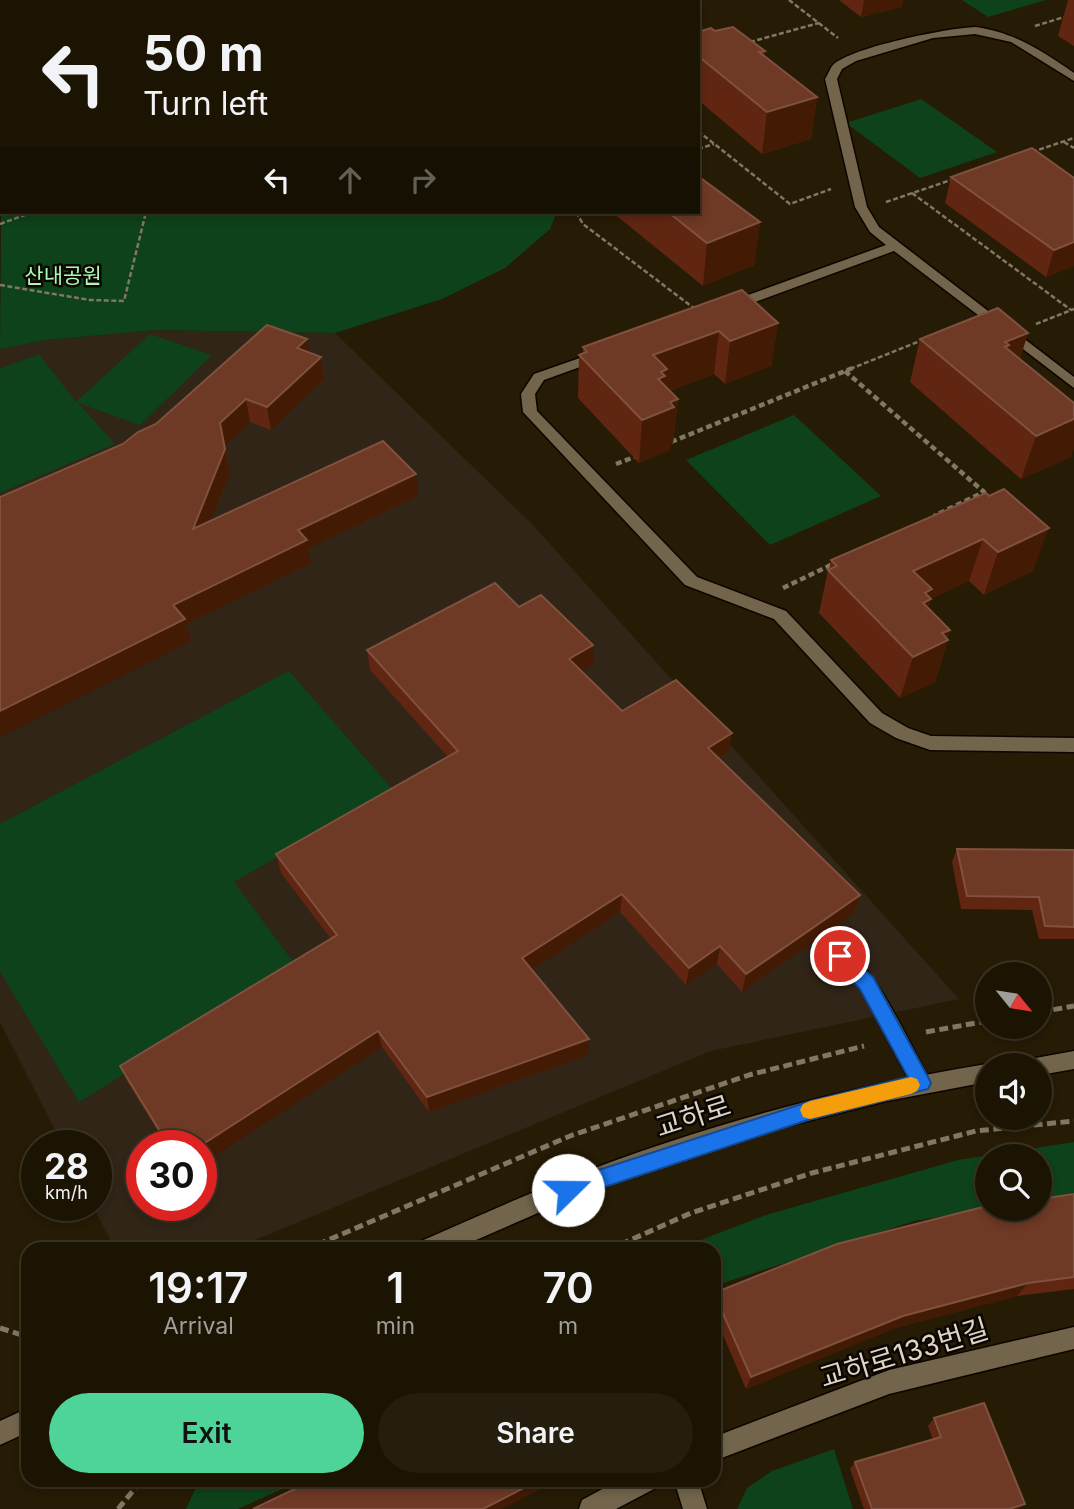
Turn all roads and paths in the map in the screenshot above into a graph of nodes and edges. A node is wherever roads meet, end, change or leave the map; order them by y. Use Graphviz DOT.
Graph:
graph roads {
  1 [pos="789,0"];
  2 [pos="819,23"];
  3 [pos="700,27"];
  4 [pos="717,41"];
  5 [pos="739,45"];
  6 [pos="861,56"];
  7 [pos="1074,78"];
  8 [pos="700,133"];
  9 [pos="1074,138"];
  10 [pos="1063,141"];
  11 [pos="715,144"];
  12 [pos="700,148"];
  13 [pos="1074,148"];
  14 [pos="1026,154"];
  15 [pos="962,176"];
  16 [pos="855,181"];
  17 [pos="912,193"];
  18 [pos="863,210"];
  19 [pos="28,214"];
  20 [pos="146,214"];
  21 [pos="577,214"];
  22 [pos="0,224"];
  23 [pos="895,246"];
  24 [pos="0,285"];
  25 [pos="1072,309"];
  26 [pos="704,316"];
  27 [pos="934,335"];
  28 [pos="1011,335"];
  29 [pos="615,349"];
  30 [pos="845,371"];
  31 [pos="1074,384"];
  32 [pos="666,444"];
  33 [pos="641,454"];
  34 [pos="590,475"];
  35 [pos="923,521"];
  36 [pos="838,562"];
  37 [pos="753,602"];
  38 [pos="1074,745"];
  39 [pos="840,956"];
  40 [pos="1074,1006"];
  41 [pos="1052,1010"];
  42 [pos="975,1023"];
  43 [pos="926,1032"];
  44 [pos="864,1045"];
  45 [pos="1074,1060"];
  46 [pos="1052,1064"];
  47 [pos="975,1075"];
  48 [pos="921,1083"];
  49 [pos="1074,1121"];
  50 [pos="324,1242"];
  51 [pos="446,1242"];
  52 [pos="626,1242"];
  53 [pos="0,1328"];
  54 [pos="21,1335"];
  55 [pos="1074,1338"];
  56 [pos="21,1423"];
  57 [pos="0,1433"];
  58 [pos="721,1446"];
  59 [pos="136,1487"];
  60 [pos="632,1487"];
  61 [pos="688,1487"];
  62 [pos="118,1509"];
  63 [pos="591,1509"];
  64 [pos="695,1509"];
  1 -- 2 [label="path"];
  2 -- 5 [label="path"];
  2 -- 6 [label="path"];
  3 -- 4 [label="path"];
  6 -- 7 [label="street"];
  6 -- 16 [label="street"];
  8 -- 11 [label="path"];
  9 -- 10 [label="path"];
  10 -- 13 [label="path"];
  10 -- 14 [label="path"];
  11 -- 12 [label="path"];
  11 -- 16 [label="path"];
  15 -- 17 [label="path"];
  16 -- 18 [label="street"];
  17 -- 18 [label="path"];
  17 -- 25 [label="path"];
  18 -- 23 [label="street"];
  19 -- 22 [label="path"];
  20 -- 24 [label="path"];
  21 -- 26 [label="path"];
  23 -- 26 [label="street"];
  23 -- 28 [label="street"];
  25 -- 28 [label="path"];
  27 -- 30 [label="path"];
  28 -- 31 [label="street"];
  29 -- 34 [label="street"];
  30 -- 32 [label="path"];
  30 -- 35 [label="path"];
  33 -- 34 [label="path"];
  34 -- 37 [label="street"];
  36 -- 37 [label="path"];
  37 -- 38 [label="street"];
  39 -- 48 [label="lane"];
  40 -- 41 [label="path"];
  42 -- 43 [label="path"];
  44 -- 50 [label="path"];
  45 -- 46 [label="street"];
  47 -- 48 [label="street, 교하로"];
  48 -- 51 [label="street, 교하로"];
  49 -- 52 [label="path"];
  53 -- 54 [label="path"];
  55 -- 58 [label="street, 교하로133번길"];
  56 -- 57 [label="street"];
  59 -- 62 [label="path"];
  60 -- 63 [label="street"];
  61 -- 64 [label="street"];
}
